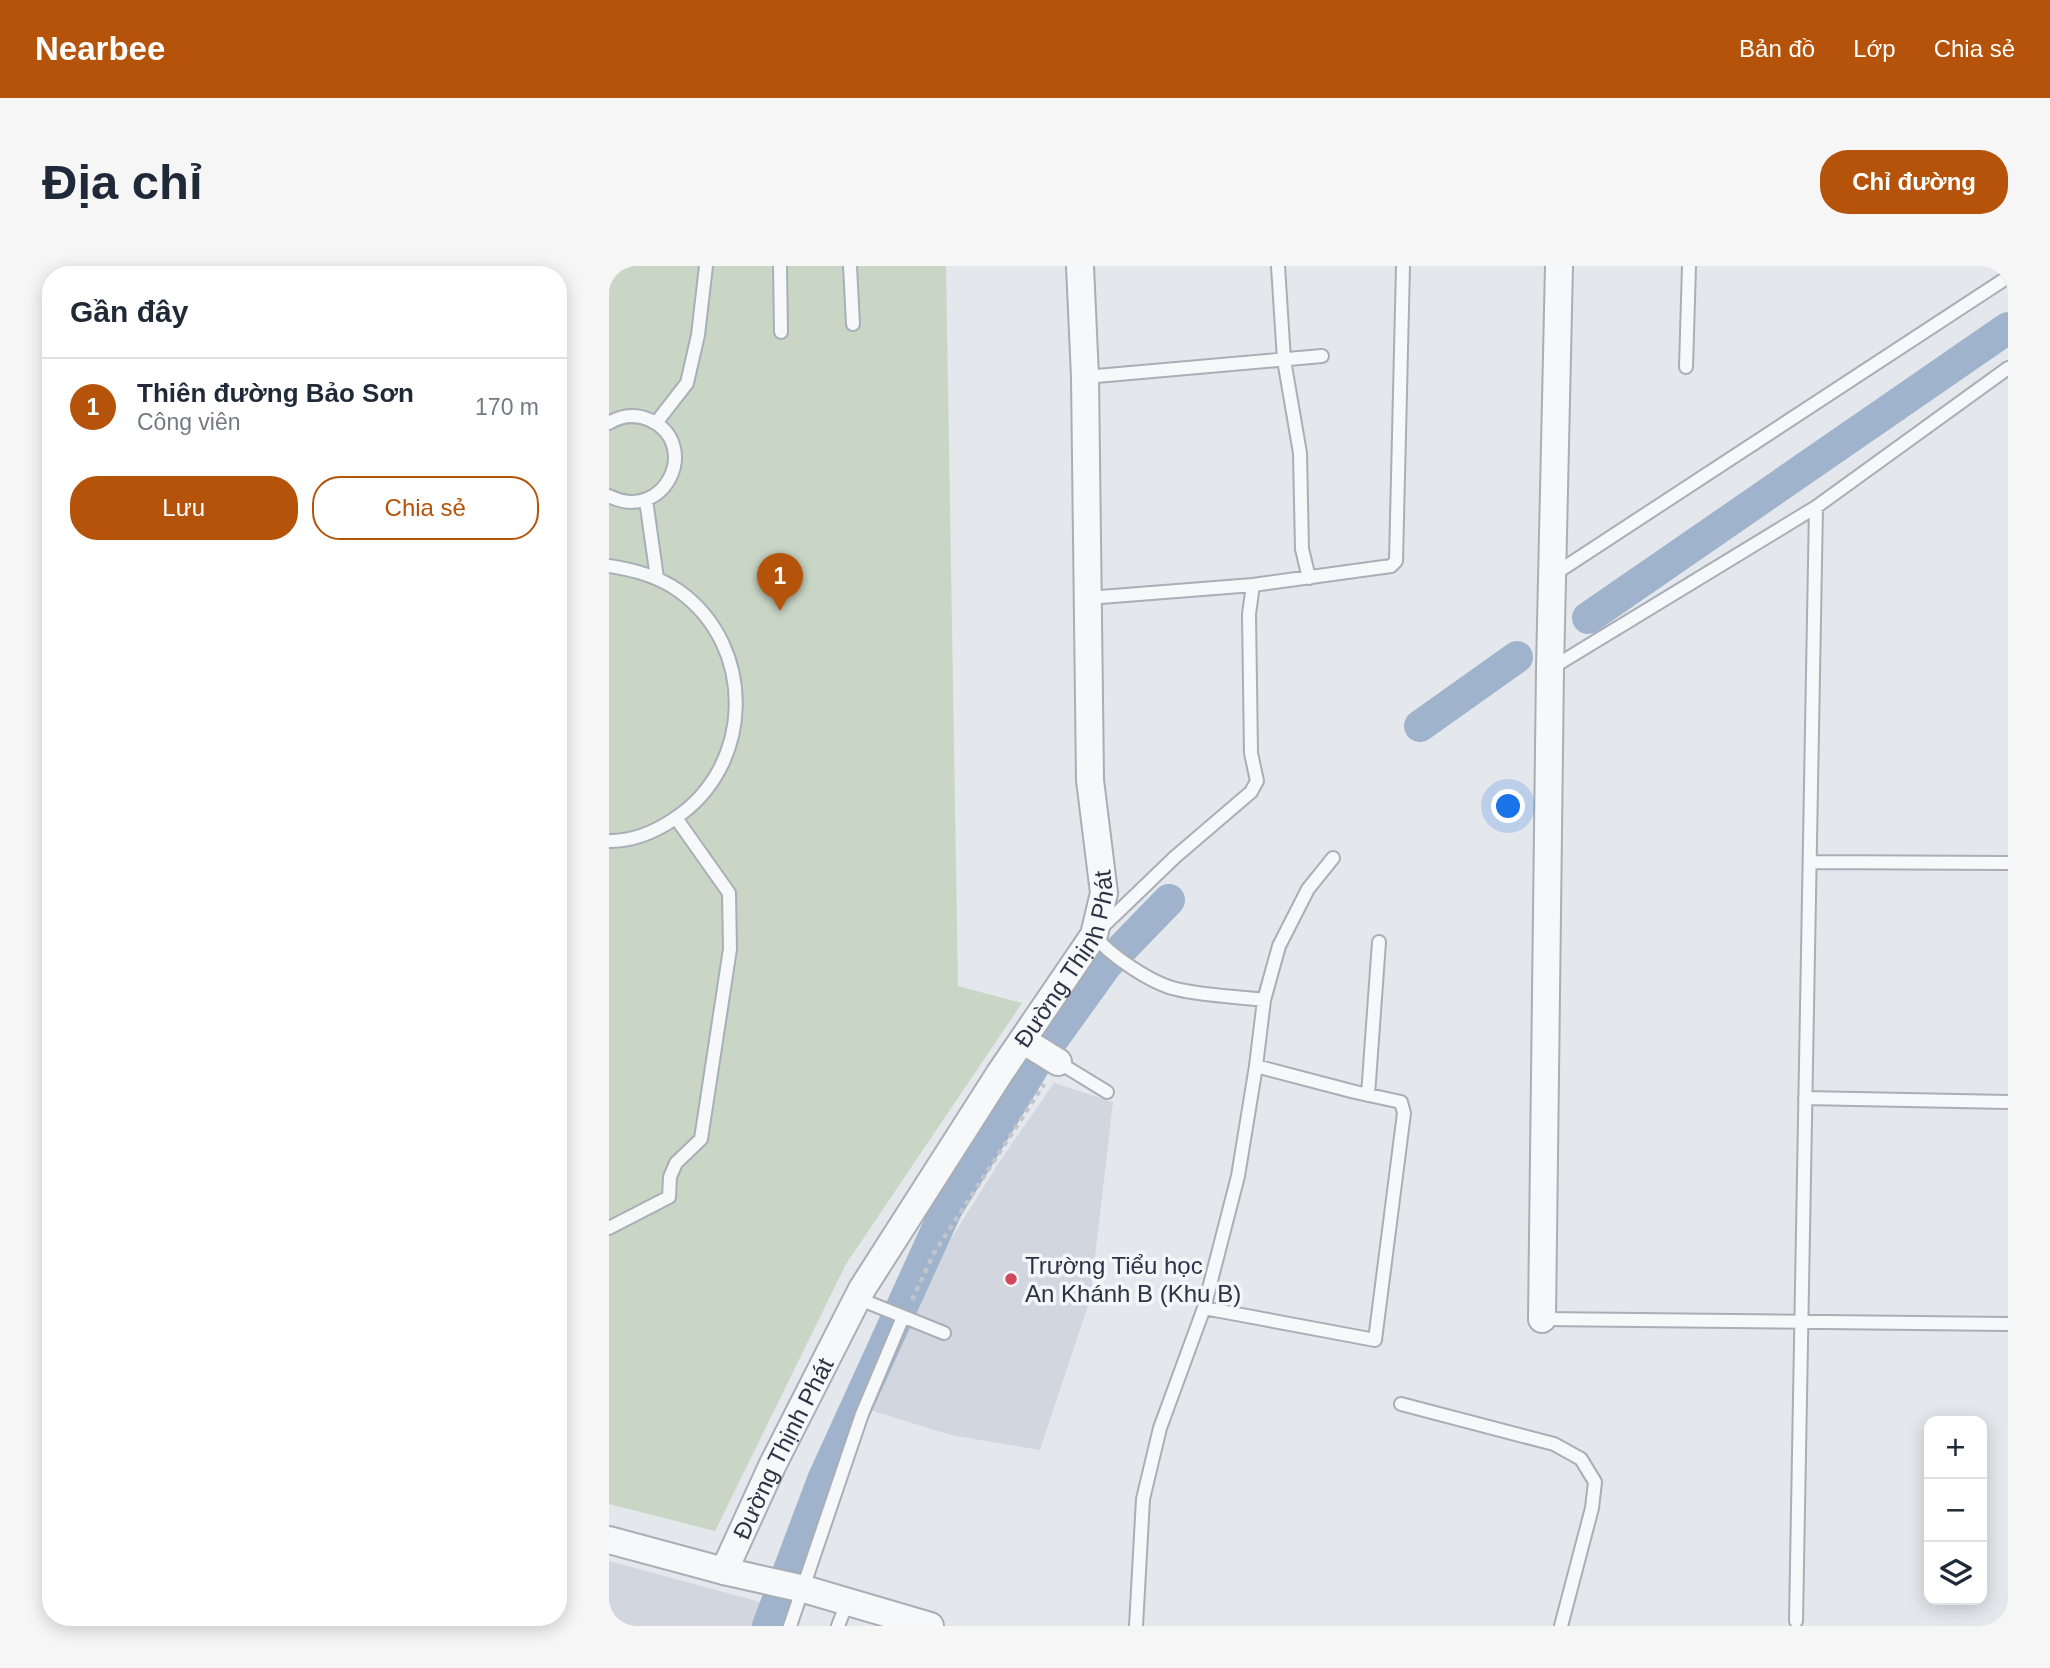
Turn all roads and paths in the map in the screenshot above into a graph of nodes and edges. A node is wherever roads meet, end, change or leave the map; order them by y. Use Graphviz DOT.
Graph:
graph roads {
  1 [pos="706,266"];
  2 [pos="780,266"];
  3 [pos="850,266"];
  4 [pos="1080,266"];
  5 [pos="1278,266"];
  6 [pos="1403,266"];
  7 [pos="1559,266"];
  8 [pos="1689,266"];
  9 [pos="2008,277"];
  10 [pos="853,324"];
  11 [pos="781,332"];
  12 [pos="1322,356"];
  13 [pos="1284,360"];
  14 [pos="1686,368"];
  15 [pos="2008,368"];
  16 [pos="1085,377"];
  17 [pos="609,422"];
  18 [pos="656,423"];
  19 [pos="609,496"];
  20 [pos="646,500"];
  21 [pos="1816,507"];
  22 [pos="609,566"];
  23 [pos="1552,575"];
  24 [pos="657,578"];
  25 [pos="1310,578"];
  26 [pos="1253,585"];
  27 [pos="1088,598"];
  28 [pos="1550,669"];
  29 [pos="676,818"];
  30 [pos="609,841"];
  31 [pos="1333,859"];
  32 [pos="1810,862"];
  33 [pos="2008,863"];
  34 [pos="1098,940"];
  35 [pos="1379,942"];
  36 [pos="1264,1000"];
  37 [pos="1042,1052"];
  38 [pos="1256,1066"];
  39 [pos="1107,1092"];
  40 [pos="1368,1095"];
  41 [pos="1805,1098"];
  42 [pos="2008,1102"];
  43 [pos="609,1228"];
  44 [pos="858,1299"];
  45 [pos="1204,1308"];
  46 [pos="902,1317"];
  47 [pos="1542,1319"];
  48 [pos="1801,1321"];
  49 [pos="2008,1324"];
  50 [pos="944,1333"];
  51 [pos="1401,1404"];
  52 [pos="609,1540"];
  53 [pos="724,1572"];
  54 [pos="797,1587"];
  55 [pos="842,1614"];
  56 [pos="1796,1621"];
  57 [pos="790,1626"];
  58 [pos="930,1626"];
  59 [pos="1136,1626"];
  60 [pos="1561,1626"];
  1 -- 18 [label="lane"];
  2 -- 11 [label="lane"];
  3 -- 10 [label="lane"];
  4 -- 16 [label="street, Đường Thịnh Phát"];
  5 -- 13 [label="lane"];
  6 -- 25 [label="lane"];
  7 -- 23 [label="street"];
  8 -- 14 [label="lane"];
  9 -- 23 [label="lane"];
  12 -- 13 [label="lane"];
  13 -- 16 [label="lane"];
  13 -- 25 [label="lane"];
  15 -- 21 [label="lane"];
  16 -- 27 [label="street, Đường Thịnh Phát"];
  17 -- 18 [label="lane"];
  18 -- 20 [label="lane"];
  19 -- 20 [label="lane"];
  20 -- 24 [label="lane"];
  21 -- 28 [label="lane"];
  21 -- 32 [label="lane"];
  22 -- 24 [label="lane"];
  23 -- 28 [label="street"];
  24 -- 29 [label="lane"];
  25 -- 26 [label="lane"];
  26 -- 27 [label="lane"];
  26 -- 34 [label="lane"];
  27 -- 34 [label="street, Đường Thịnh Phát"];
  28 -- 47 [label="street"];
  29 -- 30 [label="lane"];
  29 -- 43 [label="lane"];
  31 -- 36 [label="lane"];
  32 -- 33 [label="lane"];
  32 -- 41 [label="lane"];
  34 -- 36 [label="lane"];
  34 -- 37 [label="street, Đường Thịnh Phát"];
  35 -- 40 [label="lane"];
  36 -- 38 [label="lane"];
  37 -- 39 [label="lane"];
  37 -- 44 [label="street, Đường Thịnh Phát"];
  37 -- 46 [label="path"];
  38 -- 40 [label="lane"];
  38 -- 45 [label="lane"];
  40 -- 45 [label="lane"];
  41 -- 42 [label="lane"];
  41 -- 48 [label="lane"];
  44 -- 46 [label="lane"];
  44 -- 53 [label="street, Đường Thịnh Phát"];
  45 -- 59 [label="lane"];
  46 -- 50 [label="lane"];
  46 -- 54 [label="lane"];
  47 -- 48 [label="lane"];
  48 -- 49 [label="lane"];
  48 -- 56 [label="lane"];
  51 -- 60 [label="lane"];
  52 -- 53 [label="street"];
  53 -- 54 [label="street"];
  54 -- 55 [label="street"];
  54 -- 57 [label="lane"];
  55 -- 58 [label="street"];
}
